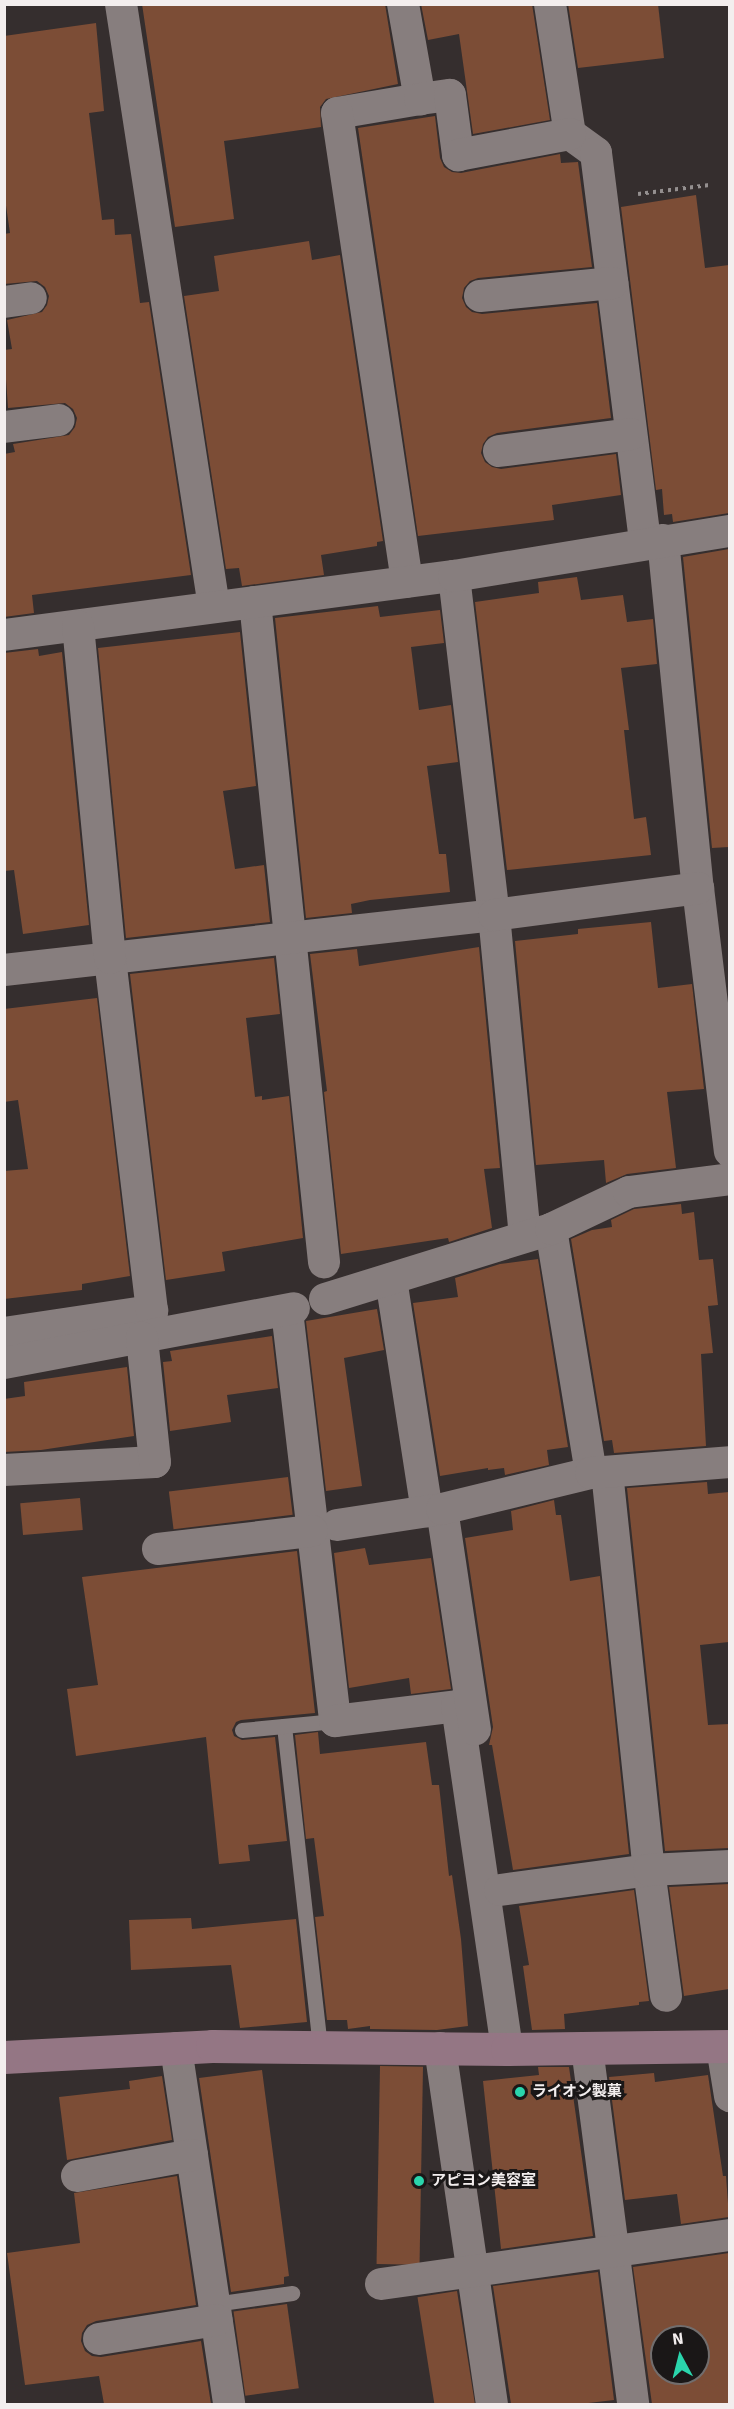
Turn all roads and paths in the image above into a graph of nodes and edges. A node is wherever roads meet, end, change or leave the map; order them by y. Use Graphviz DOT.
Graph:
graph roads {
  1 [pos="121,4"];
  2 [pos="403,4"];
  3 [pos="550,4"];
  4 [pos="420,99"];
  5 [pos="570,134"];
  6 [pos="709,185"];
  7 [pos="601,198"];
  8 [pos="612,283"];
  9 [pos="480,296"];
  10 [pos="59,420"];
  11 [pos="4,428"];
  12 [pos="631,434"];
  13 [pos="499,451"];
  14 [pos="729,531"];
  15 [pos="654,541"];
  16 [pos="454,576"];
  17 [pos="407,582"];
  18 [pos="255,602"];
  19 [pos="214,608"];
  20 [pos="78,627"];
  21 [pos="4,635"];
  22 [pos="698,888"];
  23 [pos="494,915"];
  24 [pos="292,936"];
  25 [pos="110,958"];
  26 [pos="4,970"];
  27 [pos="729,1151"];
  28 [pos="729,1179"];
  29 [pos="538,1233"];
  30 [pos="324,1262"];
  31 [pos="391,1279"];
  32 [pos="325,1299"];
  33 [pos="4,1333"];
  34 [pos="142,1338"];
  35 [pos="4,1363"];
  36 [pos="729,1462"];
  37 [pos="4,1470"];
  38 [pos="599,1472"];
  39 [pos="434,1510"];
  40 [pos="325,1528"];
  41 [pos="158,1549"];
  42 [pos="335,1721"];
  43 [pos="284,1726"];
  44 [pos="242,1730"];
  45 [pos="729,1866"];
  46 [pos="649,1870"];
  47 [pos="500,1890"];
  48 [pos="666,1996"];
  49 [pos="517,2007"];
  50 [pos="726,2046"];
  51 [pos="320,2047"];
  52 [pos="176,2048"];
  53 [pos="440,2048"];
  54 [pos="587,2048"];
  55 [pos="507,2049"];
  56 [pos="4,2057"];
  57 [pos="729,2096"];
  58 [pos="192,2155"];
  59 [pos="77,2176"];
  60 [pos="729,2235"];
  61 [pos="613,2250"];
  62 [pos="472,2271"];
  63 [pos="381,2284"];
  64 [pos="292,2293"];
  65 [pos="215,2312"];
  66 [pos="99,2338"];
  67 [pos="229,2404"];
  68 [pos="492,2404"];
  69 [pos="633,2404"];
  1 -- 19 [label="street"];
  2 -- 4 [label="street"];
  3 -- 5 [label="street"];
  4 -- 5 [label="street"];
  4 -- 17 [label="street"];
  5 -- 7 [label="street"];
  6 -- 7 [label="path"];
  7 -- 8 [label="street"];
  8 -- 9 [label="street"];
  8 -- 12 [label="street"];
  10 -- 11 [label="street"];
  12 -- 13 [label="street"];
  12 -- 15 [label="street"];
  14 -- 15 [label="street"];
  15 -- 16 [label="street"];
  15 -- 22 [label="street"];
  16 -- 17 [label="street"];
  16 -- 23 [label="street"];
  17 -- 18 [label="street"];
  18 -- 19 [label="street"];
  18 -- 24 [label="street"];
  19 -- 20 [label="street"];
  20 -- 21 [label="street"];
  20 -- 25 [label="street"];
  22 -- 23 [label="street"];
  22 -- 27 [label="street"];
  23 -- 24 [label="street"];
  23 -- 29 [label="street"];
  24 -- 25 [label="street"];
  24 -- 30 [label="street"];
  25 -- 26 [label="street"];
  25 -- 33 [label="street"];
  28 -- 29 [label="street"];
  29 -- 31 [label="street"];
  29 -- 38 [label="street"];
  31 -- 32 [label="street"];
  31 -- 39 [label="street"];
  34 -- 35 [label="street"];
  34 -- 37 [label="street"];
  34 -- 40 [label="street"];
  36 -- 38 [label="street"];
  38 -- 39 [label="street"];
  38 -- 46 [label="street"];
  39 -- 40 [label="street"];
  39 -- 47 [label="street"];
  40 -- 41 [label="street"];
  40 -- 42 [label="street"];
  42 -- 43 [label="lane"];
  42 -- 55 [label="street"];
  43 -- 44 [label="lane"];
  43 -- 51 [label="lane"];
  45 -- 46 [label="street"];
  46 -- 47 [label="street"];
  46 -- 48 [label="street"];
  47 -- 49 [label="street"];
  50 -- 54 [label="street"];
  50 -- 57 [label="street"];
  51 -- 52 [label="street"];
  51 -- 53 [label="street"];
  52 -- 56 [label="street"];
  52 -- 58 [label="street"];
  53 -- 55 [label="street"];
  53 -- 62 [label="street"];
  54 -- 55 [label="street"];
  54 -- 61 [label="street"];
  58 -- 59 [label="street"];
  58 -- 65 [label="street"];
  60 -- 61 [label="street"];
  61 -- 62 [label="street"];
  61 -- 69 [label="street"];
  62 -- 63 [label="street"];
  62 -- 68 [label="street"];
  64 -- 65 [label="lane"];
  65 -- 66 [label="street"];
  65 -- 67 [label="street"];
}
